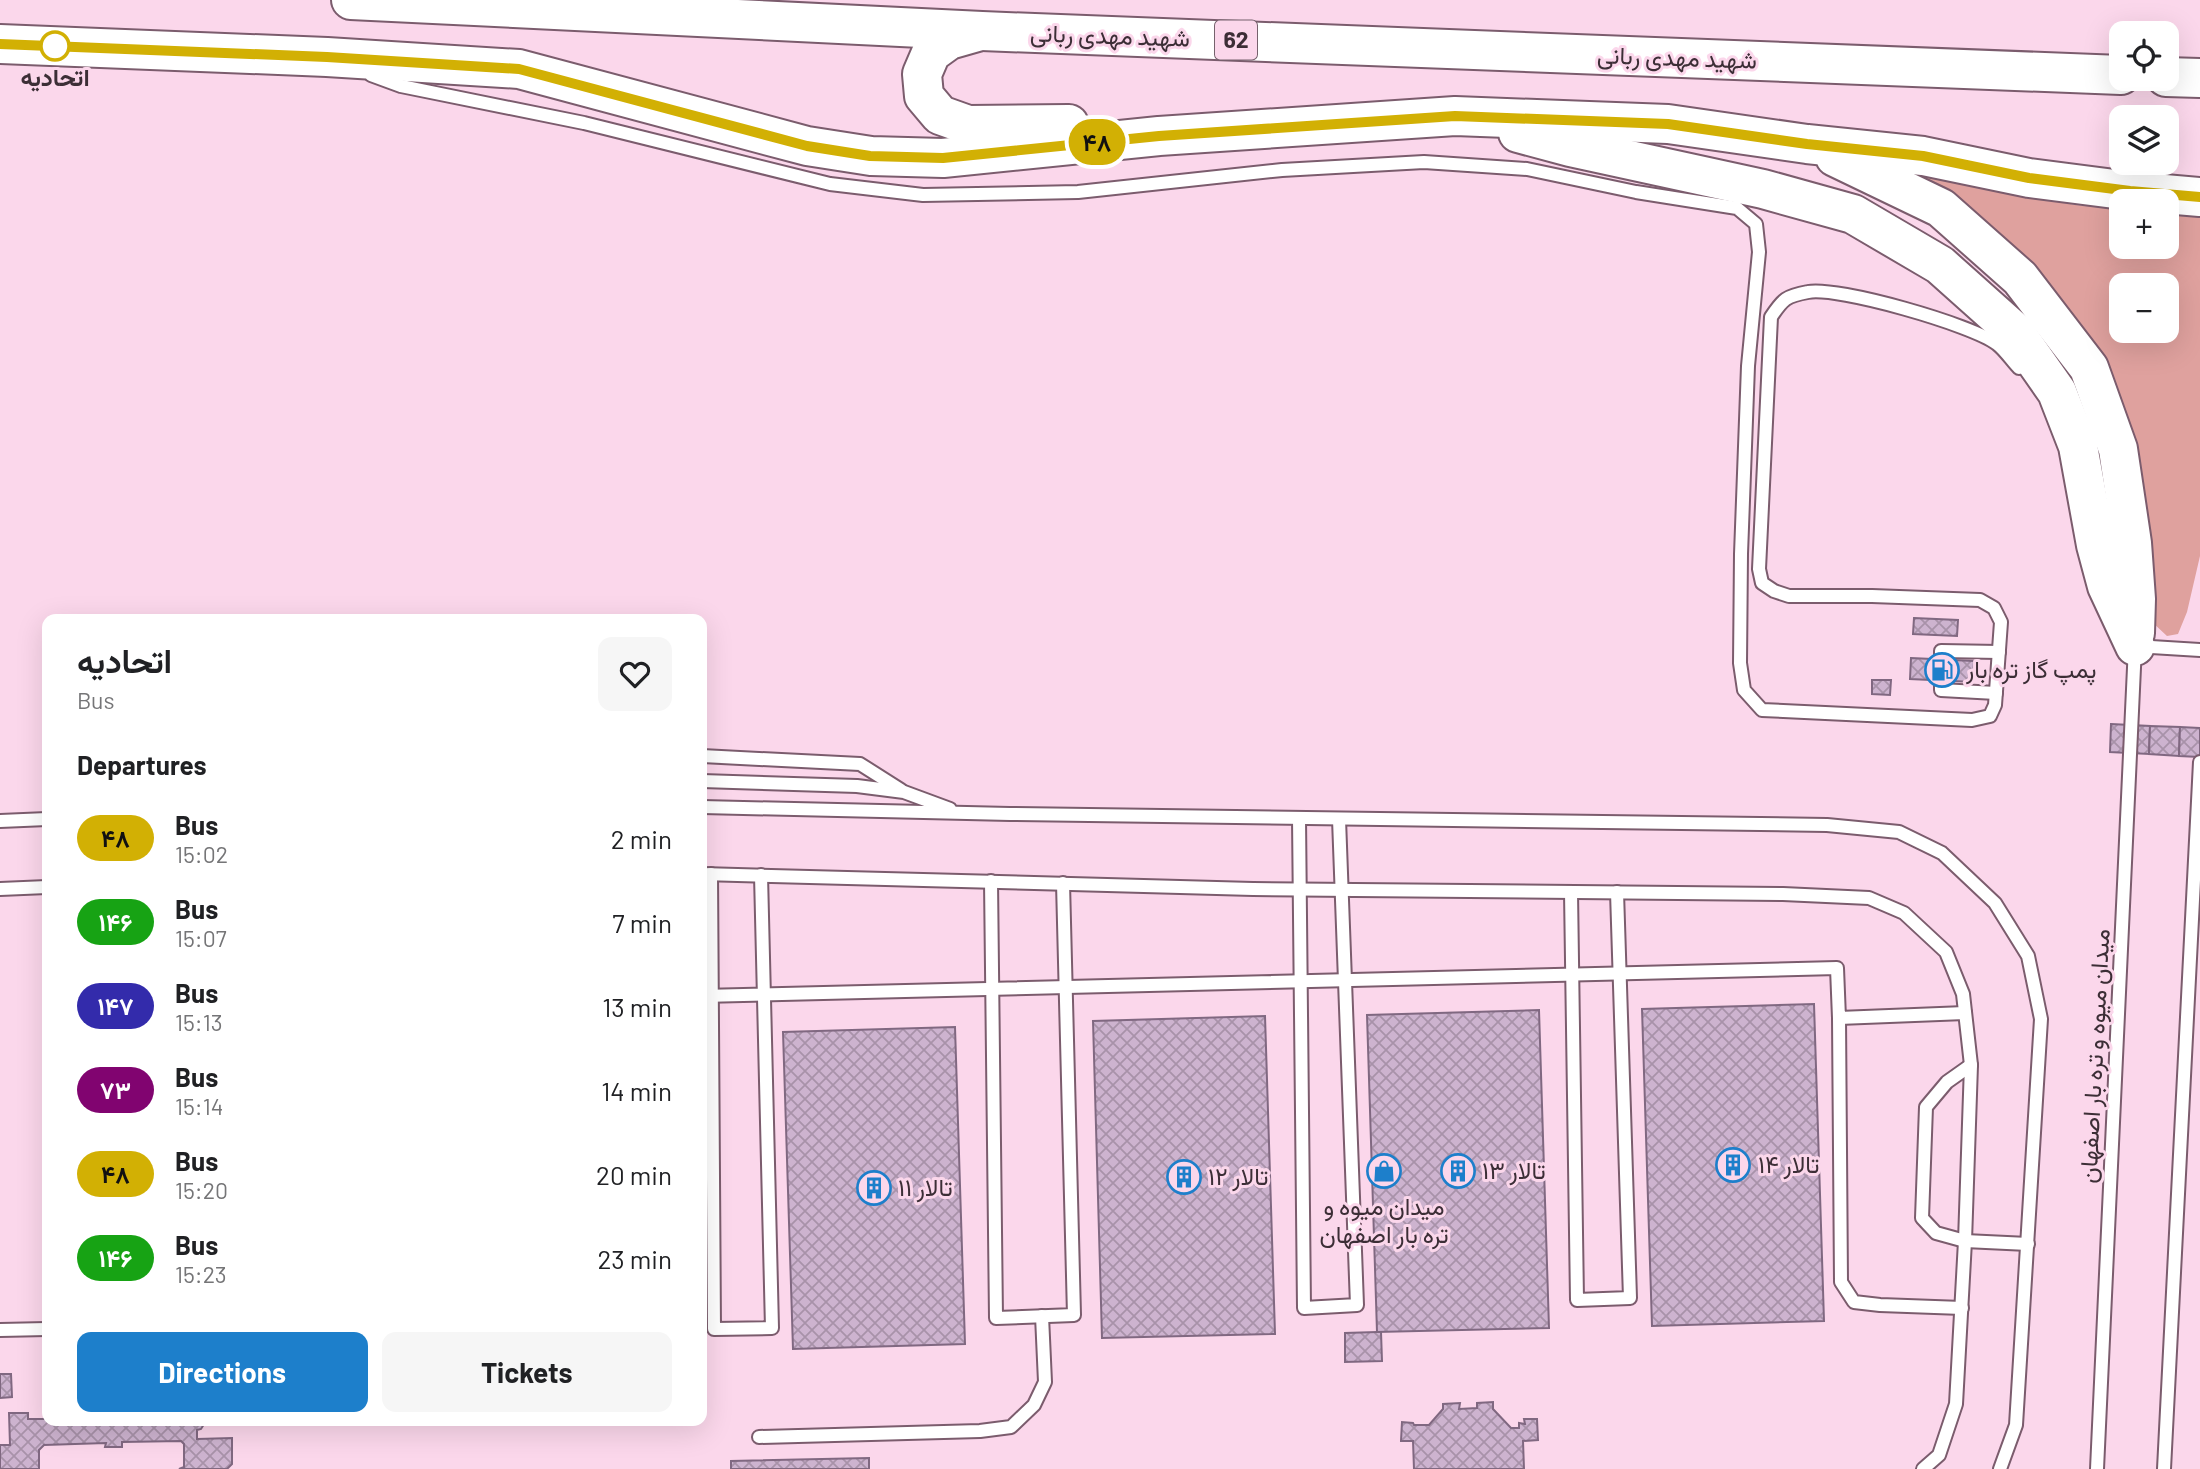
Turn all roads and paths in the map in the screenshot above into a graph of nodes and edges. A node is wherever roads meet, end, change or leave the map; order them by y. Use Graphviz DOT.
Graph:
graph roads {
  1 [pos="351,0"];
  2 [pos="489,3"];
  3 [pos="982,30"];
  4 [pos="4,45"];
  5 [pos="327,57"];
  6 [pos="2109,75"];
  7 [pos="2179,77"];
  8 [pos="2200,78"];
  9 [pos="1455,116"];
  10 [pos="1159,136"];
  11 [pos="1807,144"];
  12 [pos="2200,197"];
  13 [pos="2029,379"];
  14 [pos="2057,429"];
  15 [pos="2086,494"];
  16 [pos="2135,646"];
  17 [pos="2200,650"];
  18 [pos="1999,652"];
  19 [pos="1996,693"];
  20 [pos="707,756"];
  21 [pos="2200,762"];
  22 [pos="707,781"];
  23 [pos="904,792"];
  24 [pos="707,807"];
  25 [pos="960,813"];
  26 [pos="1299,818"];
  27 [pos="1339,819"];
  28 [pos="42,820"];
  29 [pos="0,821"];
  30 [pos="707,874"];
  31 [pos="761,876"];
  32 [pos="991,881"];
  33 [pos="1063,883"];
  34 [pos="42,887"];
  35 [pos="0,889"];
  36 [pos="1300,889"];
  37 [pos="1341,890"];
  38 [pos="1570,892"];
  39 [pos="1617,892"];
  40 [pos="1572,974"];
  41 [pos="1620,974"];
  42 [pos="1344,980"];
  43 [pos="1301,981"];
  44 [pos="1066,987"];
  45 [pos="992,989"];
  46 [pos="764,995"];
  47 [pos="707,996"];
  48 [pos="1965,1013"];
  49 [pos="1839,1018"];
  50 [pos="1971,1065"];
  51 [pos="1965,1241"];
  52 [pos="2028,1244"];
  53 [pos="1962,1308"];
  54 [pos="1042,1316"];
  55 [pos="42,1329"];
  56 [pos="0,1330"];
  57 [pos="759,1437"];
  58 [pos="1923,1469"];
  59 [pos="2000,1469"];
  60 [pos="2097,1469"];
  61 [pos="2164,1469"];
  1 -- 2 [label="highway, شهید مهدی ربانی / 62"];
  2 -- 3 [label="highway, شهید مهدی ربانی / 62"];
  3 -- 6 [label="highway, شهید مهدی ربانی / 62"];
  3 -- 10 [label="highway"];
  4 -- 5 [label="highway"];
  5 -- 10 [label="highway"];
  5 -- 19 [label="lane"];
  7 -- 8 [label="highway"];
  9 -- 10 [label="highway"];
  9 -- 11 [label="highway"];
  9 -- 15 [label="highway"];
  11 -- 12 [label="highway"];
  11 -- 16 [label="highway"];
  13 -- 18 [label="lane"];
  14 -- 15 [label="lane"];
  15 -- 16 [label="highway"];
  16 -- 17 [label="lane"];
  16 -- 60 [label="lane, میدان میوه و تره بار اصفهان"];
  18 -- 19 [label="lane"];
  18 -- 19 [label="lane"];
  20 -- 23 [label="lane"];
  21 -- 61 [label="lane"];
  22 -- 23 [label="lane"];
  23 -- 25 [label="lane"];
  24 -- 25 [label="lane"];
  25 -- 26 [label="lane"];
  26 -- 27 [label="lane"];
  26 -- 36 [label="lane"];
  27 -- 37 [label="lane"];
  27 -- 52 [label="lane"];
  28 -- 29 [label="lane"];
  30 -- 31 [label="lane"];
  31 -- 32 [label="lane"];
  31 -- 46 [label="lane"];
  32 -- 33 [label="lane"];
  32 -- 45 [label="lane"];
  33 -- 36 [label="lane"];
  33 -- 44 [label="lane"];
  34 -- 35 [label="lane"];
  36 -- 37 [label="lane"];
  36 -- 43 [label="lane"];
  37 -- 38 [label="lane"];
  37 -- 42 [label="lane"];
  38 -- 39 [label="lane"];
  38 -- 40 [label="lane"];
  39 -- 41 [label="lane"];
  39 -- 48 [label="lane"];
  40 -- 41 [label="lane"];
  40 -- 41 [label="lane"];
  40 -- 42 [label="lane"];
  41 -- 49 [label="lane"];
  42 -- 43 [label="lane"];
  42 -- 43 [label="lane"];
  43 -- 44 [label="lane"];
  44 -- 45 [label="lane"];
  44 -- 54 [label="lane"];
  45 -- 46 [label="lane"];
  45 -- 54 [label="lane"];
  46 -- 47 [label="lane"];
  46 -- 47 [label="lane"];
  48 -- 49 [label="lane"];
  48 -- 50 [label="lane"];
  49 -- 53 [label="lane"];
  50 -- 51 [label="lane"];
  50 -- 51 [label="lane"];
  51 -- 52 [label="lane"];
  51 -- 53 [label="lane"];
  52 -- 59 [label="lane"];
  53 -- 58 [label="lane"];
  54 -- 57 [label="lane"];
  55 -- 56 [label="lane"];
}
